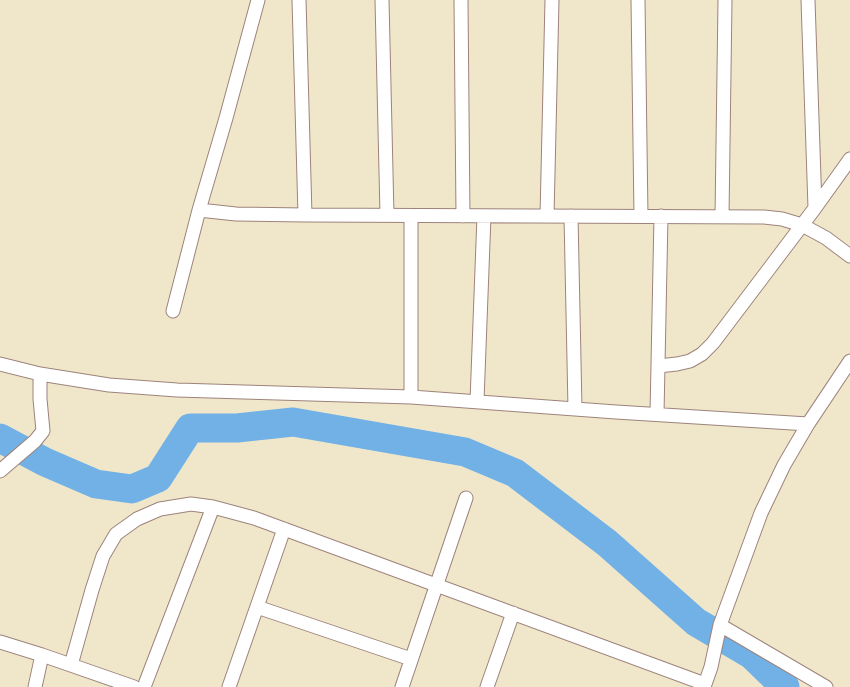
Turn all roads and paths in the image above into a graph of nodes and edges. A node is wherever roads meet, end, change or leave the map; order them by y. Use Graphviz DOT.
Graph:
graph roads {
  1 [pos="258,0"];
  2 [pos="299,0"];
  3 [pos="382,0"];
  4 [pos="461,0"];
  5 [pos="552,0"];
  6 [pos="638,0"];
  7 [pos="725,0"];
  8 [pos="808,0"];
  9 [pos="850,159"];
  10 [pos="815,208"];
  11 [pos="199,210"];
  12 [pos="305,215"];
  13 [pos="387,216"];
  14 [pos="411,216"];
  15 [pos="463,216"];
  16 [pos="484,216"];
  17 [pos="547,216"];
  18 [pos="571,216"];
  19 [pos="641,216"];
  20 [pos="661,216"];
  21 [pos="722,216"];
  22 [pos="802,225"];
  23 [pos="850,256"];
  24 [pos="173,311"];
  25 [pos="850,361"];
  26 [pos="0,364"];
  27 [pos="658,366"];
  28 [pos="40,374"];
  29 [pos="411,396"];
  30 [pos="477,401"];
  31 [pos="575,409"];
  32 [pos="657,414"];
  33 [pos="808,424"];
  34 [pos="0,471"];
  35 [pos="466,498"];
  36 [pos="213,507"];
  37 [pos="284,529"];
  38 [pos="436,586"];
  39 [pos="256,607"];
  40 [pos="513,613"];
  41 [pos="720,625"];
  42 [pos="0,642"];
  43 [pos="42,655"];
  44 [pos="411,659"];
  45 [pos="71,665"];
  46 [pos="705,685"];
  47 [pos="35,687"];
  48 [pos="134,687"];
  49 [pos="144,687"];
  50 [pos="229,687"];
  51 [pos="402,687"];
  52 [pos="487,687"];
  53 [pos="826,687"];
  1 -- 11 [label="street"];
  2 -- 12 [label="street"];
  3 -- 13 [label="street"];
  4 -- 15 [label="street"];
  5 -- 17 [label="street"];
  6 -- 19 [label="street"];
  7 -- 21 [label="street"];
  8 -- 10 [label="street"];
  9 -- 10 [label="street"];
  10 -- 22 [label="street"];
  11 -- 12 [label="street"];
  11 -- 24 [label="street"];
  12 -- 13 [label="street"];
  13 -- 14 [label="street"];
  14 -- 15 [label="street"];
  14 -- 29 [label="street"];
  15 -- 16 [label="street"];
  16 -- 17 [label="street"];
  16 -- 30 [label="street"];
  17 -- 18 [label="street"];
  18 -- 19 [label="street"];
  18 -- 31 [label="street"];
  19 -- 20 [label="street"];
  20 -- 21 [label="street"];
  20 -- 27 [label="street"];
  21 -- 22 [label="street"];
  22 -- 23 [label="street"];
  22 -- 27 [label="street"];
  25 -- 33 [label="street"];
  26 -- 28 [label="street"];
  27 -- 32 [label="street"];
  28 -- 29 [label="street"];
  28 -- 34 [label="street"];
  29 -- 30 [label="street"];
  30 -- 31 [label="street"];
  31 -- 32 [label="street"];
  32 -- 33 [label="street"];
  33 -- 41 [label="street"];
  35 -- 38 [label="street"];
  36 -- 37 [label="street"];
  36 -- 45 [label="street"];
  36 -- 49 [label="street"];
  37 -- 38 [label="street"];
  37 -- 39 [label="street"];
  38 -- 40 [label="street"];
  38 -- 44 [label="street"];
  39 -- 44 [label="street"];
  39 -- 50 [label="street"];
  40 -- 46 [label="street"];
  40 -- 52 [label="street"];
  41 -- 46 [label="street"];
  41 -- 53 [label="street"];
  42 -- 43 [label="street"];
  43 -- 45 [label="street"];
  43 -- 47 [label="street"];
  44 -- 51 [label="street"];
  45 -- 48 [label="street"];
}
